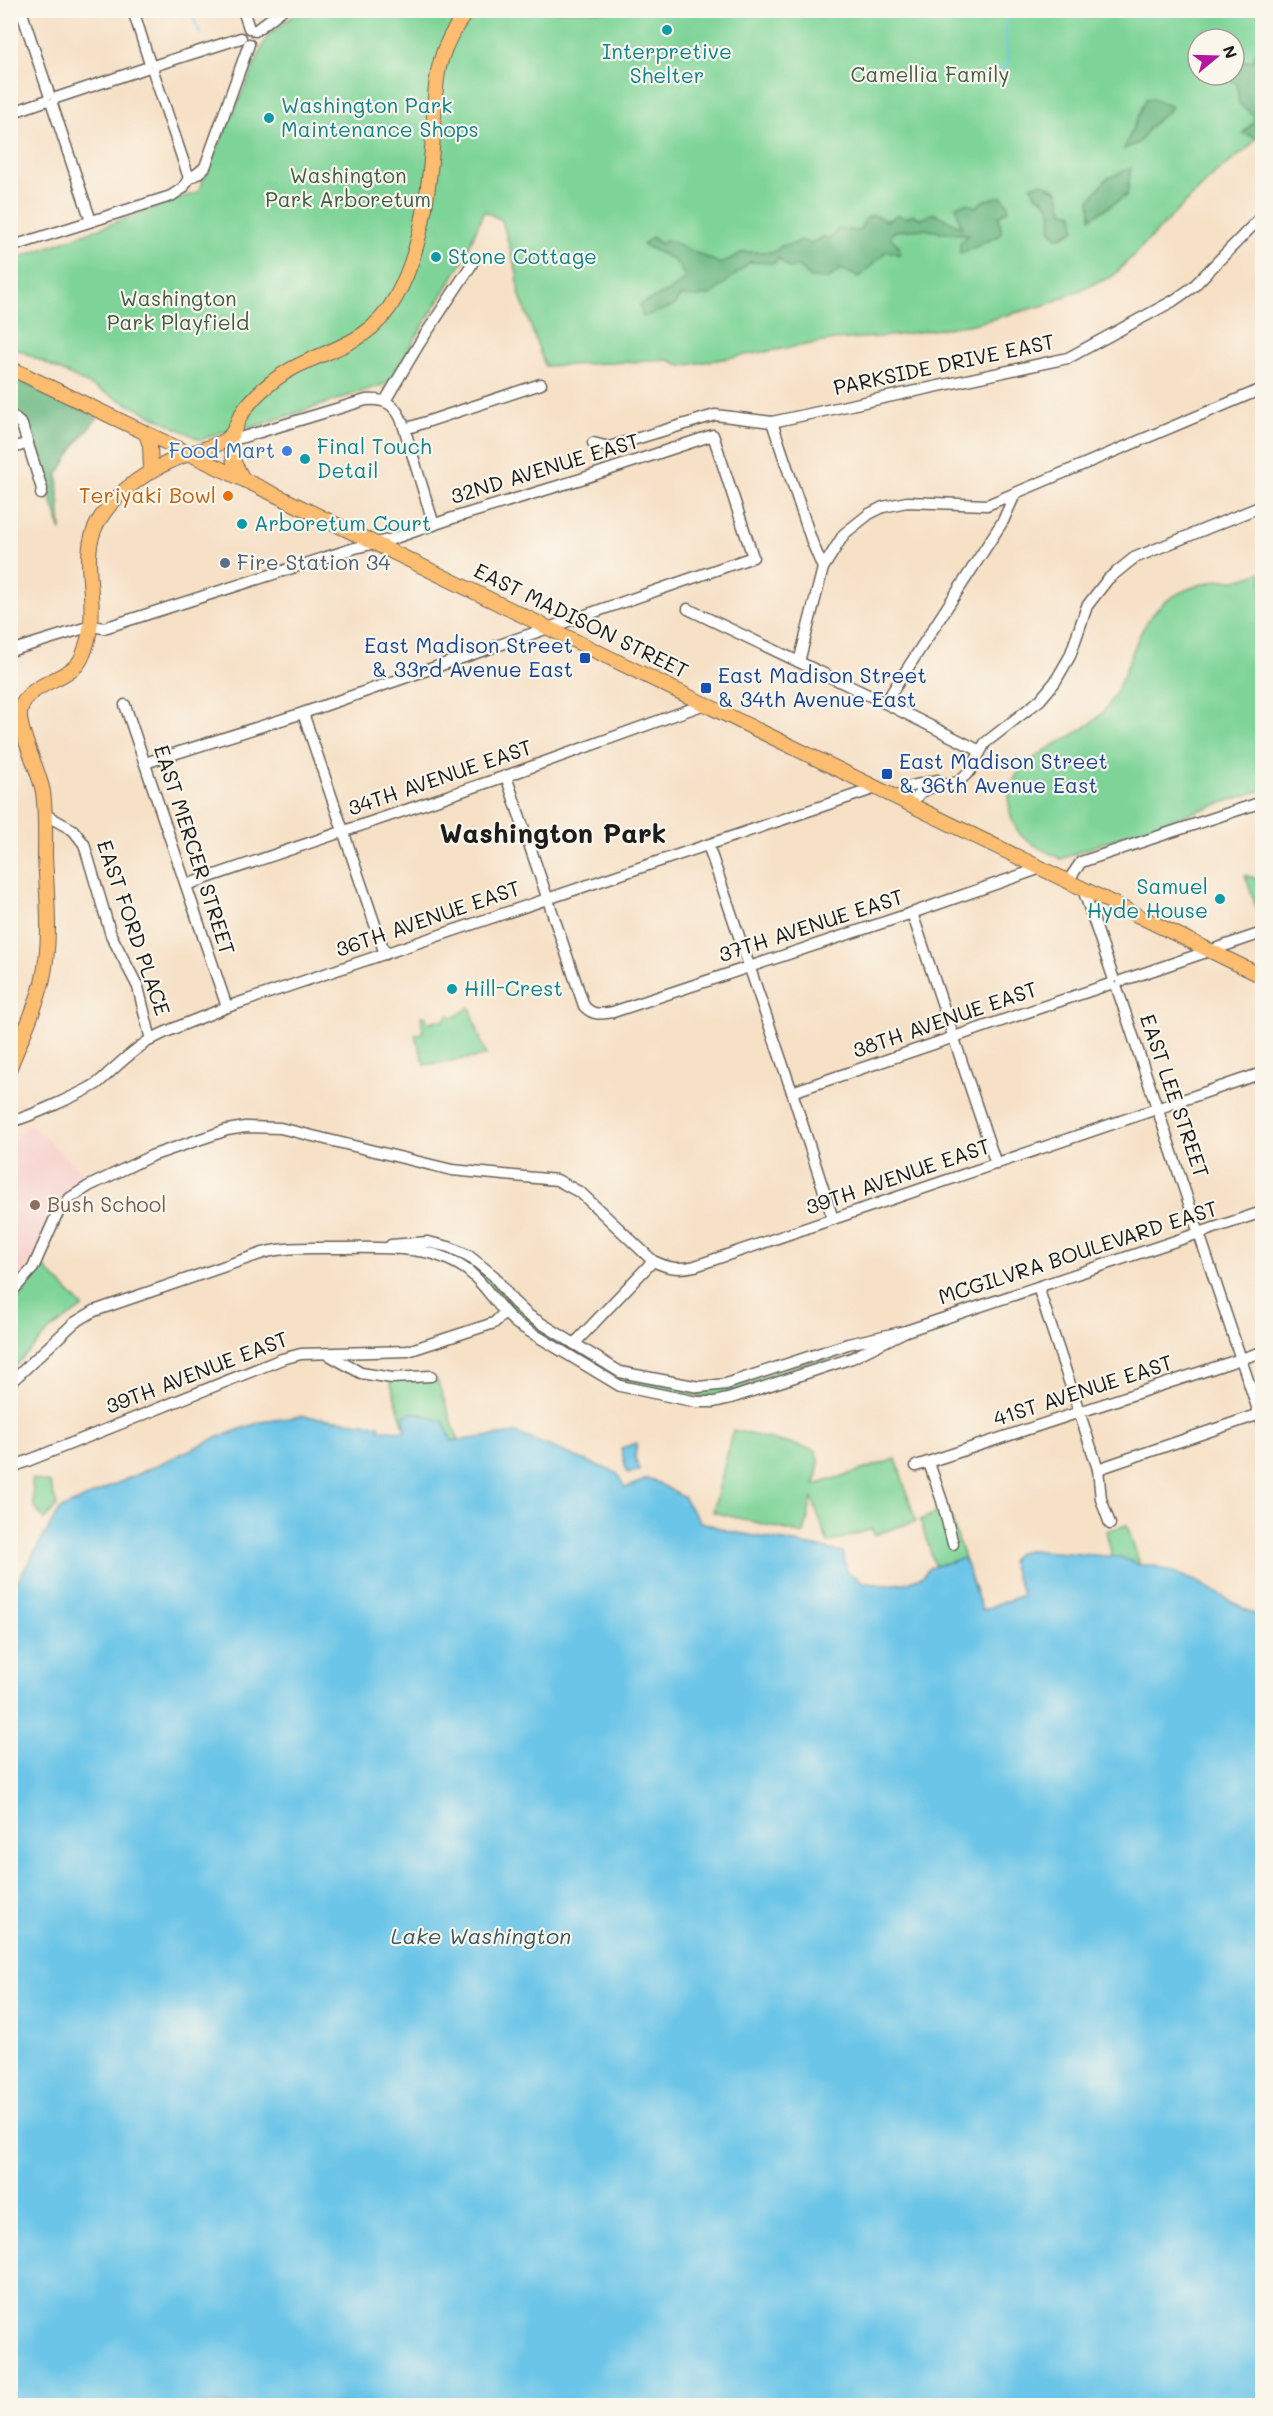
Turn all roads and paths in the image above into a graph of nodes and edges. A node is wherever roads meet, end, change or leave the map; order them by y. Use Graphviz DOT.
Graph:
graph roads {
  1 [pos="21,10"];
  2 [pos="133,10"];
  3 [pos="243,10"];
  4 [pos="282,10"];
  5 [pos="468,10"];
  6 [pos="252,30"];
  7 [pos="245,41"];
  8 [pos="151,66"];
  9 [pos="51,99"];
  10 [pos="10,113"];
  11 [pos="189,178"];
  12 [pos="1263,216"];
  13 [pos="91,221"];
  14 [pos="10,247"];
  15 [pos="472,264"];
  16 [pos="10,368"];
  17 [pos="541,384"];
  18 [pos="1263,389"];
  19 [pos="385,401"];
  20 [pos="10,414"];
  21 [pos="772,422"];
  22 [pos="405,429"];
  23 [pos="146,434"];
  24 [pos="230,436"];
  25 [pos="27,443"];
  26 [pos="593,443"];
  27 [pos="10,449"];
  28 [pos="189,454"];
  29 [pos="151,470"];
  30 [pos="243,479"];
  31 [pos="41,494"];
  32 [pos="1014,494"];
  33 [pos="1263,506"];
  34 [pos="434,525"];
  35 [pos="374,543"];
  36 [pos="823,568"];
  37 [pos="688,609"];
  38 [pos="91,626"];
  39 [pos="547,627"];
  40 [pos="10,651"];
  41 [pos="799,662"];
  42 [pos="885,703"];
  43 [pos="705,704"];
  44 [pos="125,705"];
  45 [pos="303,713"];
  46 [pos="980,751"];
  47 [pos="145,763"];
  48 [pos="506,776"];
  49 [pos="876,788"];
  50 [pos="905,802"];
  51 [pos="1263,802"];
  52 [pos="44,814"];
  53 [pos="343,832"];
  54 [pos="708,845"];
  55 [pos="1041,868"];
  56 [pos="1068,881"];
  57 [pos="186,885"];
  58 [pos="1083,889"];
  59 [pos="548,900"];
  60 [pos="912,914"];
  61 [pos="1263,933"];
  62 [pos="1210,950"];
  63 [pos="385,954"];
  64 [pos="750,966"];
  65 [pos="1263,976"];
  66 [pos="1115,983"];
  67 [pos="227,1007"];
  68 [pos="953,1037"];
  69 [pos="151,1040"];
  70 [pos="10,1067"];
  71 [pos="1263,1073"];
  72 [pos="792,1092"];
  73 [pos="1158,1107"];
  74 [pos="10,1121"];
  75 [pos="996,1164"];
  76 [pos="1263,1212"];
  77 [pos="833,1219"];
  78 [pos="1199,1233"];
  79 [pos="367,1248"];
  80 [pos="653,1261"];
  81 [pos="1038,1287"];
  82 [pos="10,1294"];
  83 [pos="504,1313"];
  84 [pos="906,1331"];
  85 [pos="574,1344"];
  86 [pos="848,1344"];
  87 [pos="1263,1352"];
  88 [pos="327,1354"];
  89 [pos="852,1358"];
  90 [pos="1241,1359"];
  91 [pos="431,1376"];
  92 [pos="10,1383"];
  93 [pos="1080,1413"];
  94 [pos="1261,1418"];
  95 [pos="929,1463"];
  96 [pos="916,1466"];
  97 [pos="10,1468"];
  98 [pos="1098,1469"];
  99 [pos="1110,1524"];
  100 [pos="953,1544"];
  1 -- 9 [label="street"];
  2 -- 8 [label="street"];
  3 -- 6 [label="street"];
  4 -- 6 [label="street"];
  5 -- 24 [label="main road"];
  6 -- 7 [label="street"];
  7 -- 8 [label="street"];
  7 -- 11 [label="street"];
  8 -- 9 [label="street"];
  8 -- 11 [label="street"];
  9 -- 10 [label="street"];
  9 -- 13 [label="street"];
  11 -- 13 [label="street"];
  12 -- 21 [label="street, PARKSIDE DRIVE EAST"];
  13 -- 14 [label="street"];
  15 -- 19 [label="street"];
  16 -- 23 [label="main road, EAST MADISON STREET"];
  17 -- 22 [label="street"];
  18 -- 32 [label="street"];
  19 -- 22 [label="street"];
  19 -- 24 [label="street"];
  20 -- 25 [label="street"];
  21 -- 26 [label="street, PARKSIDE DRIVE EAST"];
  21 -- 36 [label="street"];
  22 -- 34 [label="street"];
  23 -- 28 [label="main road, EAST MADISON STREET"];
  23 -- 29 [label="main road"];
  24 -- 28 [label="main road"];
  24 -- 30 [label="main road"];
  25 -- 27 [label="street"];
  25 -- 31 [label="street"];
  28 -- 29 [label="main road"];
  28 -- 30 [label="main road, EAST MADISON STREET"];
  29 -- 38 [label="main road"];
  30 -- 35 [label="main road, EAST MADISON STREET"];
  32 -- 36 [label="street"];
  32 -- 42 [label="street"];
  33 -- 46 [label="street"];
  34 -- 35 [label="street, 32ND AVENUE EAST"];
  34 -- 39 [label="street, 32ND AVENUE EAST"];
  35 -- 38 [label="street, 32ND AVENUE EAST"];
  35 -- 39 [label="main road, EAST MADISON STREET"];
  36 -- 41 [label="street"];
  37 -- 41 [label="street"];
  38 -- 40 [label="street, 32ND AVENUE EAST"];
  38 -- 52 [label="main road"];
  39 -- 43 [label="main road, EAST MADISON STREET"];
  39 -- 45 [label="street"];
  41 -- 42 [label="street"];
  42 -- 46 [label="street"];
  43 -- 48 [label="street, 34TH AVENUE EAST"];
  43 -- 49 [label="main road, EAST MADISON STREET"];
  44 -- 47 [label="street, EAST MERCER STREET"];
  45 -- 47 [label="street"];
  45 -- 53 [label="street"];
  46 -- 50 [label="street"];
  47 -- 57 [label="street, EAST MERCER STREET"];
  48 -- 53 [label="street, 34TH AVENUE EAST"];
  48 -- 59 [label="street"];
  49 -- 50 [label="main road, EAST MADISON STREET"];
  49 -- 54 [label="street, 36TH AVENUE EAST"];
  50 -- 55 [label="main road, EAST MADISON STREET"];
  51 -- 56 [label="street"];
  52 -- 69 [label="street, EAST FORD PLACE"];
  52 -- 70 [label="main road"];
  53 -- 57 [label="street, 34TH AVENUE EAST"];
  53 -- 63 [label="street"];
  54 -- 59 [label="street, 36TH AVENUE EAST"];
  54 -- 64 [label="street"];
  55 -- 56 [label="main road, EAST MADISON STREET"];
  55 -- 60 [label="street, 37TH AVENUE EAST"];
  56 -- 58 [label="main road, EAST MADISON STREET"];
  57 -- 67 [label="street, EAST MERCER STREET"];
  58 -- 62 [label="main road, EAST MADISON STREET"];
  58 -- 66 [label="street, EAST LEE STREET"];
  59 -- 63 [label="street, 36TH AVENUE EAST"];
  59 -- 64 [label="street, 37TH AVENUE EAST"];
  60 -- 64 [label="street, 37TH AVENUE EAST"];
  60 -- 68 [label="street"];
  61 -- 62 [label="street, 38TH AVENUE EAST"];
  62 -- 65 [label="main road, EAST MADISON STREET"];
  62 -- 66 [label="street, 38TH AVENUE EAST"];
  63 -- 67 [label="street, 36TH AVENUE EAST"];
  64 -- 72 [label="street"];
  66 -- 68 [label="street, 38TH AVENUE EAST"];
  66 -- 73 [label="street, EAST LEE STREET"];
  67 -- 69 [label="street, 36TH AVENUE EAST"];
  68 -- 72 [label="street, 38TH AVENUE EAST"];
  68 -- 75 [label="street"];
  69 -- 74 [label="street, 36TH AVENUE EAST"];
  71 -- 73 [label="street, 39TH AVENUE EAST"];
  72 -- 77 [label="street"];
  73 -- 75 [label="street, 39TH AVENUE EAST"];
  73 -- 78 [label="street, EAST LEE STREET"];
  75 -- 77 [label="street, 39TH AVENUE EAST"];
  76 -- 78 [label="street, MCGILVRA BOULEVARD EAST"];
  77 -- 80 [label="street, 39TH AVENUE EAST"];
  78 -- 81 [label="street, MCGILVRA BOULEVARD EAST"];
  78 -- 90 [label="street, EAST LEE STREET"];
  79 -- 83 [label="street, MCGILVRA BOULEVARD EAST"];
  79 -- 85 [label="street, MCGILVRA BOULEVARD EAST"];
  79 -- 92 [label="street, MCGILVRA BOULEVARD EAST"];
  80 -- 82 [label="street"];
  80 -- 85 [label="street"];
  81 -- 84 [label="street, MCGILVRA BOULEVARD EAST"];
  81 -- 93 [label="street"];
  83 -- 88 [label="street, 39TH AVENUE EAST"];
  83 -- 89 [label="street, MCGILVRA BOULEVARD EAST"];
  84 -- 86 [label="street, MCGILVRA BOULEVARD EAST"];
  84 -- 89 [label="street, MCGILVRA BOULEVARD EAST"];
  85 -- 86 [label="street, MCGILVRA BOULEVARD EAST"];
  86 -- 89 [label="street"];
  87 -- 90 [label="street, 41ST AVENUE EAST"];
  88 -- 91 [label="street"];
  88 -- 97 [label="street, 39TH AVENUE EAST"];
  90 -- 93 [label="street, 41ST AVENUE EAST"];
  90 -- 94 [label="street, EAST LEE STREET"];
  93 -- 95 [label="street, 41ST AVENUE EAST"];
  93 -- 98 [label="street"];
  94 -- 98 [label="street"];
  95 -- 96 [label="street, 41ST AVENUE EAST"];
  95 -- 100 [label="street"];
  98 -- 99 [label="street"];
}
